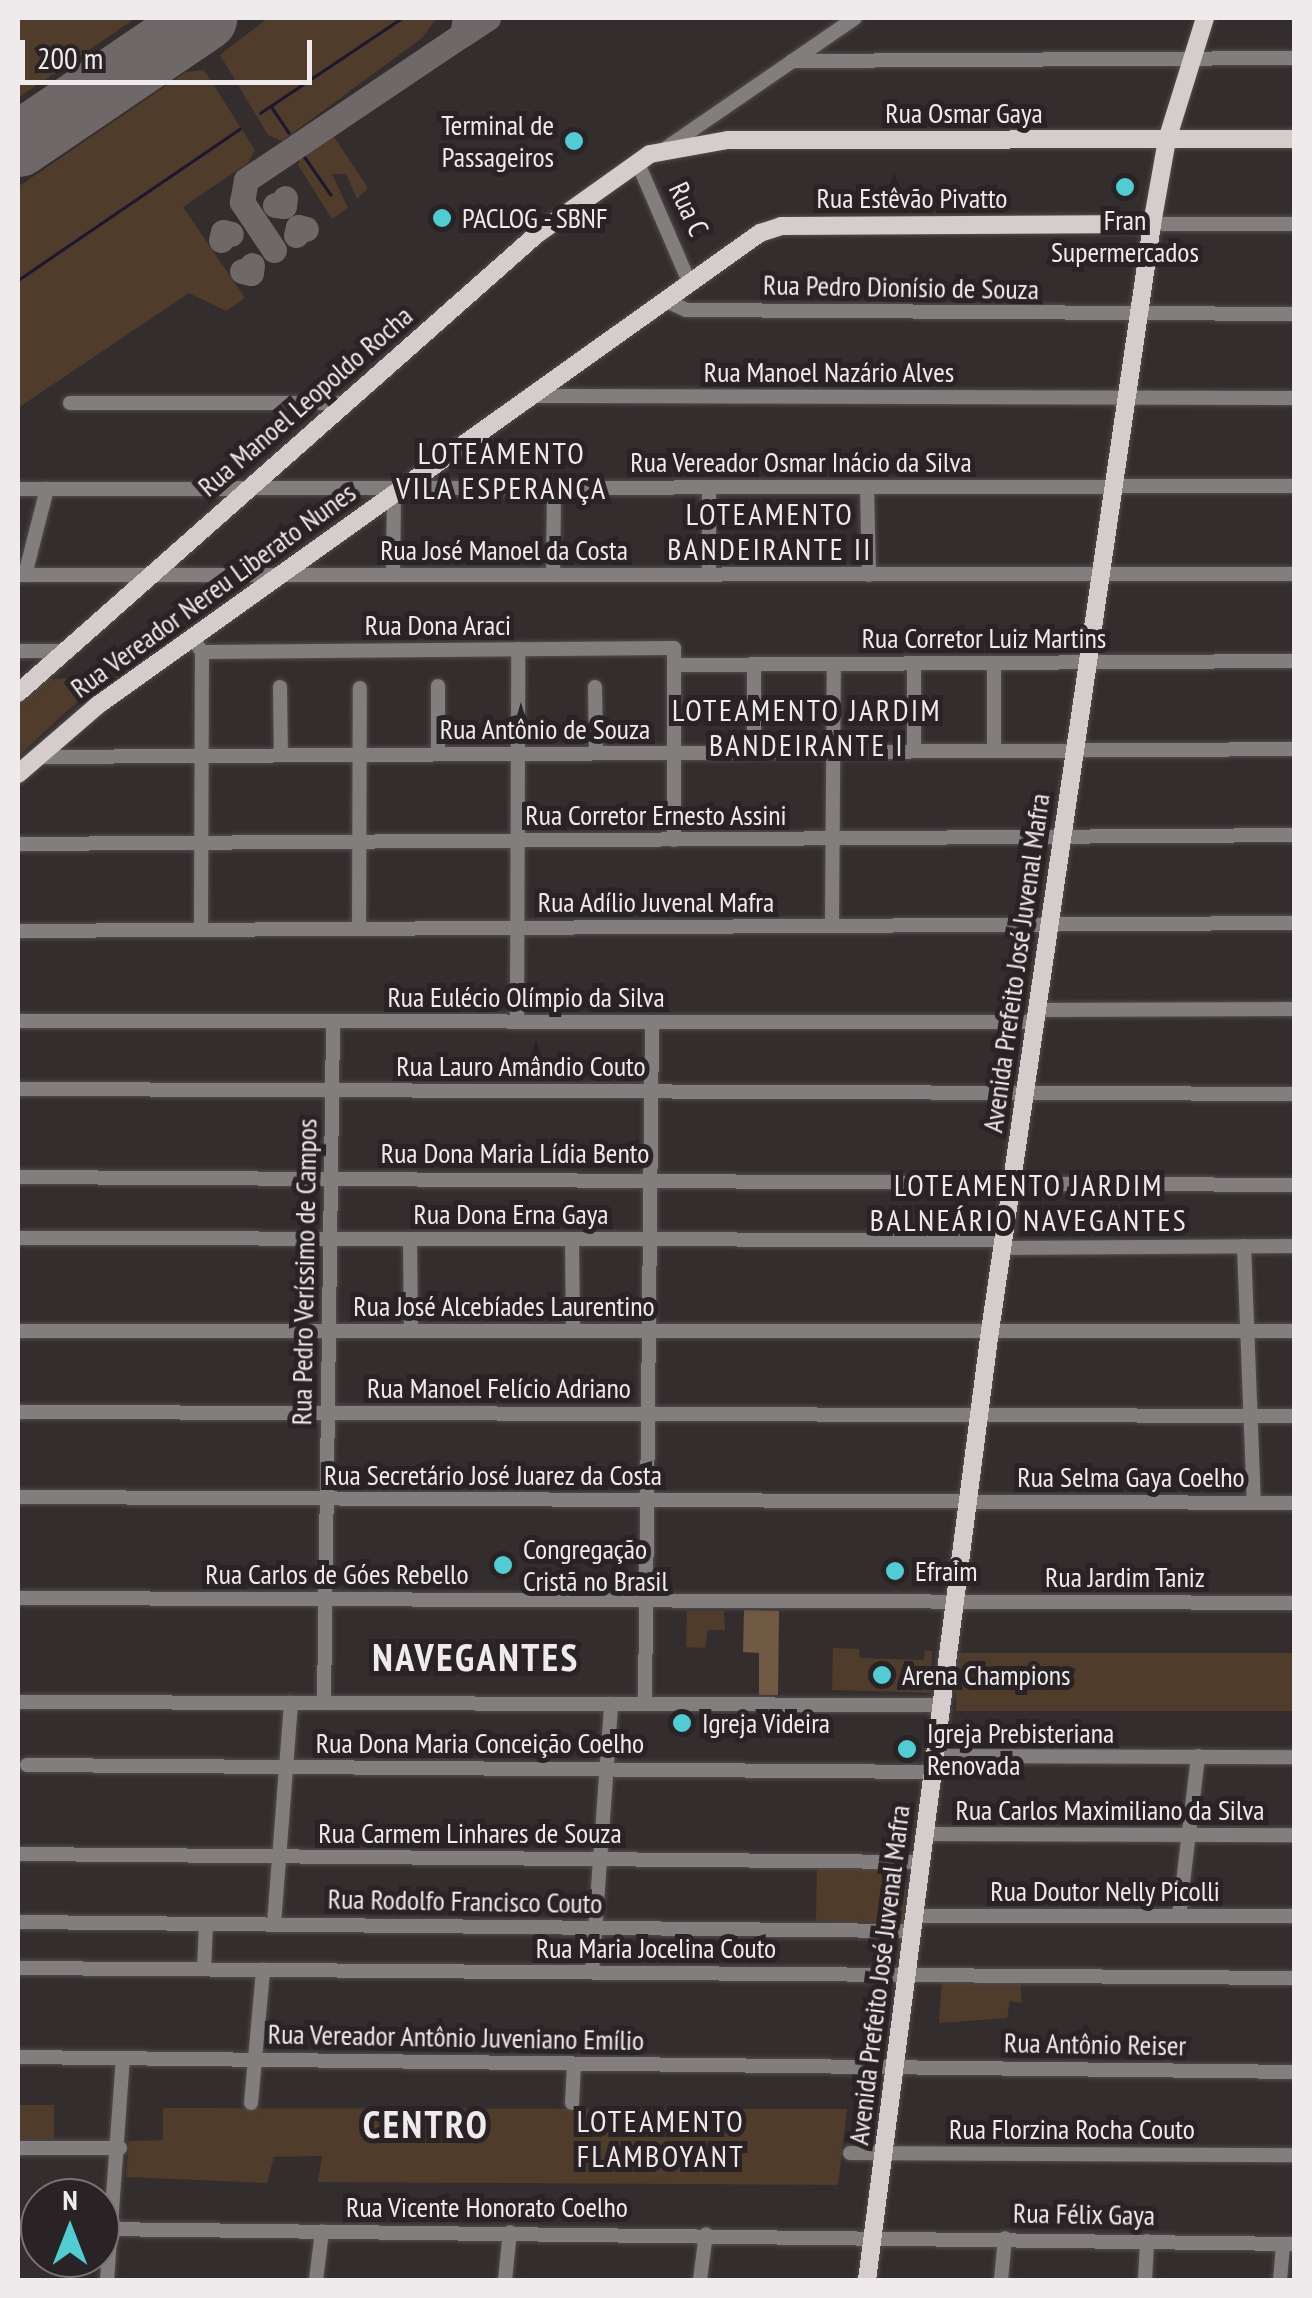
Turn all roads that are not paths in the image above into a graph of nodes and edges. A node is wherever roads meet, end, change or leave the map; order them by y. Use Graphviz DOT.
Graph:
graph roads {
  1 [pos="855,18"];
  2 [pos="1206,18"];
  3 [pos="1294,58"];
  4 [pos="1192,59"];
  5 [pos="792,61"];
  6 [pos="695,135"];
  7 [pos="1294,139"];
  8 [pos="1168,140"];
  9 [pos="637,160"];
  10 [pos="1152,224"];
  11 [pos="1294,224"];
  12 [pos="689,282"];
  13 [pos="664,300"];
  14 [pos="1139,314"];
  15 [pos="1294,314"];
  16 [pos="530,396"];
  17 [pos="1127,398"];
  18 [pos="1294,398"];
  19 [pos="345,403"];
  20 [pos="70,404"];
  21 [pos="867,486"];
  22 [pos="1114,486"];
  23 [pos="1294,486"];
  24 [pos="709,487"];
  25 [pos="248,488"];
  26 [pos="554,488"];
  27 [pos="18,489"];
  28 [pos="47,489"];
  29 [pos="399,490"];
  30 [pos="281,574"];
  31 [pos="1101,574"];
  32 [pos="1294,574"];
  33 [pos="21,575"];
  34 [pos="148,575"];
  35 [pos="393,575"];
  36 [pos="553,575"];
  37 [pos="709,575"];
  38 [pos="869,575"];
  39 [pos="197,645"];
  40 [pos="518,649"];
  41 [pos="18,651"];
  42 [pos="64,651"];
  43 [pos="1294,661"];
  44 [pos="1088,662"];
  45 [pos="914,663"];
  46 [pos="994,663"];
  47 [pos="754,664"];
  48 [pos="834,664"];
  49 [pos="674,665"];
  50 [pos="438,686"];
  51 [pos="280,687"];
  52 [pos="596,687"];
  53 [pos="360,688"];
  54 [pos="18,693"];
  55 [pos="1294,749"];
  56 [pos="994,750"];
  57 [pos="1075,750"];
  58 [pos="914,751"];
  59 [pos="754,752"];
  60 [pos="833,752"];
  61 [pos="596,753"];
  62 [pos="674,753"];
  63 [pos="438,754"];
  64 [pos="518,754"];
  65 [pos="280,755"];
  66 [pos="360,755"];
  67 [pos="202,756"];
  68 [pos="35,757"];
  69 [pos="18,774"];
  70 [pos="1294,835"];
  71 [pos="1062,837"];
  72 [pos="832,838"];
  73 [pos="674,840"];
  74 [pos="518,841"];
  75 [pos="360,842"];
  76 [pos="201,843"];
  77 [pos="18,844"];
  78 [pos="1294,924"];
  79 [pos="1050,925"];
  80 [pos="832,926"];
  81 [pos="518,928"];
  82 [pos="359,929"];
  83 [pos="201,930"];
  84 [pos="18,931"];
  85 [pos="1294,1010"];
  86 [pos="1036,1016"];
  87 [pos="18,1021"];
  88 [pos="332,1022"];
  89 [pos="518,1022"];
  90 [pos="652,1022"];
  91 [pos="18,1090"];
  92 [pos="332,1090"];
  93 [pos="651,1092"];
  94 [pos="1025,1093"];
  95 [pos="1294,1094"];
  96 [pos="18,1177"];
  97 [pos="331,1178"];
  98 [pos="650,1179"];
  99 [pos="1012,1182"];
  100 [pos="1294,1185"];
  101 [pos="18,1238"];
  102 [pos="330,1239"];
  103 [pos="410,1239"];
  104 [pos="572,1240"];
  105 [pos="650,1240"];
  106 [pos="1003,1244"];
  107 [pos="1244,1246"];
  108 [pos="1294,1246"];
  109 [pos="18,1331"];
  110 [pos="329,1331"];
  111 [pos="411,1331"];
  112 [pos="573,1331"];
  113 [pos="648,1331"];
  114 [pos="990,1331"];
  115 [pos="1247,1331"];
  116 [pos="1294,1331"];
  117 [pos="18,1412"];
  118 [pos="328,1413"];
  119 [pos="648,1414"];
  120 [pos="979,1415"];
  121 [pos="1250,1416"];
  122 [pos="1294,1416"];
  123 [pos="18,1498"];
  124 [pos="326,1499"];
  125 [pos="647,1500"];
  126 [pos="968,1502"];
  127 [pos="1254,1503"];
  128 [pos="1294,1503"];
  129 [pos="18,1598"];
  130 [pos="325,1599"];
  131 [pos="646,1600"];
  132 [pos="956,1602"];
  133 [pos="1294,1603"];
  134 [pos="18,1702"];
  135 [pos="291,1703"];
  136 [pos="324,1703"];
  137 [pos="610,1704"];
  138 [pos="645,1704"];
  139 [pos="942,1705"];
  140 [pos="1198,1756"];
  141 [pos="1294,1757"];
  142 [pos="935,1764"];
  143 [pos="27,1765"];
  144 [pos="286,1767"];
  145 [pos="606,1769"];
  146 [pos="925,1834"];
  147 [pos="1188,1835"];
  148 [pos="1294,1836"];
  149 [pos="18,1854"];
  150 [pos="280,1856"];
  151 [pos="600,1859"];
  152 [pos="922,1862"];
  153 [pos="1179,1916"];
  154 [pos="1294,1916"];
  155 [pos="18,1922"];
  156 [pos="206,1924"];
  157 [pos="274,1924"];
  158 [pos="914,1924"];
  159 [pos="595,1928"];
  160 [pos="18,1968"];
  161 [pos="204,1969"];
  162 [pos="263,1970"];
  163 [pos="592,1972"];
  164 [pos="907,1975"];
  165 [pos="1294,1978"];
  166 [pos="18,2058"];
  167 [pos="123,2058"];
  168 [pos="255,2060"];
  169 [pos="574,2064"];
  170 [pos="895,2067"];
  171 [pos="1294,2072"];
  172 [pos="251,2103"];
  173 [pos="572,2103"];
  174 [pos="18,2148"];
  175 [pos="120,2148"];
  176 [pos="850,2153"];
  177 [pos="884,2153"];
  178 [pos="1294,2155"];
  179 [pos="115,2178"];
  180 [pos="120,2229"];
  181 [pos="322,2231"];
  182 [pos="510,2232"];
  183 [pos="706,2234"];
  184 [pos="873,2235"];
  185 [pos="1005,2238"];
  186 [pos="1147,2241"];
  187 [pos="1289,2244"];
  188 [pos="316,2280"];
  189 [pos="505,2280"];
  190 [pos="700,2280"];
  191 [pos="867,2280"];
  192 [pos="1001,2280"];
  193 [pos="1145,2280"];
  194 [pos="1280,2280"];
  1 -- 5 [label="street"];
  2 -- 4 [label="main road, Avenida Prefeito José Juvenal Mafra"];
  3 -- 4 [label="street"];
  4 -- 5 [label="street"];
  4 -- 8 [label="main road, Avenida Prefeito José Juvenal Mafra"];
  5 -- 6 [label="street"];
  6 -- 8 [label="main road, Rua Osmar Gaya"];
  6 -- 9 [label="main road, Rua Osmar Gaya"];
  7 -- 8 [label="main road, Rua Osmar Gaya"];
  8 -- 10 [label="main road, Avenida Prefeito José Juvenal Mafra"];
  9 -- 12 [label="street, Rua C"];
  9 -- 19 [label="main road, Rua Manoel Leopoldo Rocha"];
  10 -- 11 [label="street"];
  10 -- 12 [label="main road, Rua Estêvão Pivatto"];
  10 -- 14 [label="main road, Avenida Prefeito José Juvenal Mafra"];
  12 -- 13 [label="main road, Rua Vereador Nereu Liberato Nunes"];
  13 -- 14 [label="street, Rua Pedro Dionísio de Souza"];
  13 -- 16 [label="main road, Rua Vereador Nereu Liberato Nunes"];
  14 -- 15 [label="street, Rua Pedro Dionísio de Souza"];
  14 -- 17 [label="main road, Avenida Prefeito José Juvenal Mafra"];
  16 -- 17 [label="street, Rua Manoel Nazário Alves"];
  16 -- 29 [label="main road, Rua Vereador Nereu Liberato Nunes"];
  17 -- 18 [label="street, Rua Manoel Nazário Alves"];
  17 -- 22 [label="main road, Avenida Prefeito José Juvenal Mafra"];
  19 -- 20 [label="street"];
  19 -- 25 [label="main road, Rua Manoel Leopoldo Rocha"];
  21 -- 22 [label="street, Rua Vereador Osmar Inácio da Silva"];
  21 -- 24 [label="street, Rua Vereador Osmar Inácio da Silva"];
  21 -- 38 [label="street"];
  22 -- 23 [label="street, Rua Vereador Osmar Inácio da Silva"];
  22 -- 31 [label="main road, Avenida Prefeito José Juvenal Mafra"];
  24 -- 26 [label="street, Rua Vereador Osmar Inácio da Silva"];
  24 -- 37 [label="street"];
  25 -- 28 [label="street, Rua Vereador Osmar Inácio da Silva"];
  25 -- 29 [label="street, Rua Vereador Osmar Inácio da Silva"];
  25 -- 34 [label="main road, Rua Manoel Leopoldo Rocha"];
  26 -- 29 [label="street, Rua Vereador Osmar Inácio da Silva"];
  26 -- 36 [label="street"];
  27 -- 28 [label="street, Rua Vereador Osmar Inácio da Silva"];
  28 -- 33 [label="street"];
  29 -- 30 [label="main road, Rua Vereador Nereu Liberato Nunes"];
  29 -- 35 [label="street"];
  30 -- 34 [label="street, Rua José Manoel da Costa"];
  30 -- 35 [label="street, Rua José Manoel da Costa"];
  30 -- 39 [label="main road, Rua Vereador Nereu Liberato Nunes"];
  31 -- 32 [label="street, Rua José Manoel da Costa"];
  31 -- 38 [label="street, Rua José Manoel da Costa"];
  31 -- 44 [label="main road, Avenida Prefeito José Juvenal Mafra"];
  33 -- 34 [label="street, Rua José Manoel da Costa"];
  34 -- 42 [label="main road, Rua Manoel Leopoldo Rocha"];
  35 -- 36 [label="street, Rua José Manoel da Costa"];
  36 -- 37 [label="street, Rua José Manoel da Costa"];
  37 -- 38 [label="street, Rua José Manoel da Costa"];
  39 -- 40 [label="street, Rua Dona Araci"];
  39 -- 67 [label="street"];
  39 -- 68 [label="main road, Rua Vereador Nereu Liberato Nunes"];
  40 -- 49 [label="street, Rua Dona Araci"];
  40 -- 64 [label="street"];
  41 -- 42 [label="street"];
  42 -- 54 [label="main road, Rua Manoel Leopoldo Rocha"];
  43 -- 44 [label="street, Rua Corretor Luiz Martins"];
  44 -- 46 [label="street, Rua Corretor Luiz Martins"];
  44 -- 57 [label="main road, Avenida Prefeito José Juvenal Mafra"];
  45 -- 46 [label="street, Rua Corretor Luiz Martins"];
  45 -- 48 [label="street, Rua Corretor Luiz Martins"];
  45 -- 58 [label="street"];
  46 -- 56 [label="street"];
  47 -- 48 [label="street, Rua Corretor Luiz Martins"];
  47 -- 49 [label="street, Rua Corretor Luiz Martins"];
  47 -- 59 [label="street"];
  48 -- 60 [label="street"];
  49 -- 62 [label="street"];
  50 -- 63 [label="street"];
  51 -- 65 [label="street"];
  52 -- 61 [label="street"];
  53 -- 66 [label="street"];
  55 -- 57 [label="street, Rua Antônio de Souza"];
  56 -- 57 [label="street, Rua Antônio de Souza"];
  56 -- 58 [label="street, Rua Antônio de Souza"];
  57 -- 71 [label="main road, Avenida Prefeito José Juvenal Mafra"];
  58 -- 60 [label="street, Rua Antônio de Souza"];
  59 -- 60 [label="street, Rua Antônio de Souza"];
  59 -- 62 [label="street, Rua Antônio de Souza"];
  60 -- 72 [label="street"];
  61 -- 62 [label="street, Rua Antônio de Souza"];
  61 -- 64 [label="street, Rua Antônio de Souza"];
  62 -- 73 [label="street"];
  63 -- 64 [label="street, Rua Antônio de Souza"];
  63 -- 66 [label="street, Rua Antônio de Souza"];
  64 -- 74 [label="street"];
  65 -- 66 [label="street, Rua Antônio de Souza"];
  65 -- 67 [label="street, Rua Antônio de Souza"];
  66 -- 75 [label="street"];
  67 -- 68 [label="street, Rua Antônio de Souza"];
  67 -- 76 [label="street"];
  68 -- 69 [label="main road, Rua Vereador Nereu Liberato Nunes"];
  70 -- 71 [label="street, Rua Corretor Ernesto Assini"];
  71 -- 72 [label="street, Rua Corretor Ernesto Assini"];
  71 -- 79 [label="main road, Avenida Prefeito José Juvenal Mafra"];
  72 -- 73 [label="street, Rua Corretor Ernesto Assini"];
  72 -- 80 [label="street"];
  73 -- 74 [label="street, Rua Corretor Ernesto Assini"];
  74 -- 75 [label="street, Rua Corretor Ernesto Assini"];
  74 -- 81 [label="street"];
  75 -- 76 [label="street, Rua Corretor Ernesto Assini"];
  75 -- 82 [label="street"];
  76 -- 77 [label="street, Rua Corretor Ernesto Assini"];
  76 -- 83 [label="street"];
  78 -- 79 [label="street, Rua Adílio Juvenal Mafra"];
  79 -- 80 [label="street, Rua Adílio Juvenal Mafra"];
  79 -- 86 [label="main road, Avenida Prefeito José Juvenal Mafra"];
  80 -- 81 [label="street, Rua Adílio Juvenal Mafra"];
  81 -- 82 [label="street, Rua Adílio Juvenal Mafra"];
  81 -- 89 [label="street"];
  82 -- 83 [label="street, Rua Adílio Juvenal Mafra"];
  83 -- 84 [label="street, Rua Adílio Juvenal Mafra"];
  85 -- 86 [label="street, Rua Eulécio Olímpio da Silva"];
  86 -- 90 [label="street, Rua Eulécio Olímpio da Silva"];
  86 -- 94 [label="main road, Avenida Prefeito José Juvenal Mafra"];
  87 -- 88 [label="street, Rua Eulécio Olímpio da Silva"];
  88 -- 89 [label="street, Rua Eulécio Olímpio da Silva"];
  88 -- 92 [label="street, Rua Pedro Veríssimo de Campos"];
  89 -- 90 [label="street, Rua Eulécio Olímpio da Silva"];
  90 -- 93 [label="street"];
  91 -- 92 [label="street, Rua Lauro Amândio Couto"];
  92 -- 93 [label="street, Rua Lauro Amândio Couto"];
  92 -- 97 [label="street, Rua Pedro Veríssimo de Campos"];
  93 -- 94 [label="street, Rua Lauro Amândio Couto"];
  93 -- 98 [label="street"];
  94 -- 95 [label="street, Rua Lauro Amândio Couto"];
  94 -- 99 [label="main road, Avenida Prefeito José Juvenal Mafra"];
  96 -- 97 [label="street, Rua Dona Maria Lídia Bento"];
  97 -- 98 [label="street, Rua Dona Maria Lídia Bento"];
  97 -- 102 [label="street, Rua Pedro Veríssimo de Campos"];
  98 -- 99 [label="street, Rua Dona Maria Lídia Bento"];
  98 -- 105 [label="street"];
  99 -- 100 [label="street, Rua Dona Maria Lídia Bento"];
  99 -- 106 [label="main road, Avenida Prefeito José Juvenal Mafra"];
  101 -- 102 [label="street, Rua Dona Erna Gaya"];
  102 -- 103 [label="street, Rua Dona Erna Gaya"];
  102 -- 110 [label="street, Rua Pedro Veríssimo de Campos"];
  103 -- 104 [label="street, Rua Dona Erna Gaya"];
  103 -- 111 [label="street"];
  104 -- 105 [label="street, Rua Dona Erna Gaya"];
  104 -- 112 [label="street"];
  105 -- 106 [label="street, Rua Dona Erna Gaya"];
  105 -- 113 [label="street"];
  106 -- 107 [label="street, Rua Dona Erna Gaya"];
  106 -- 114 [label="main road, Avenida Prefeito José Juvenal Mafra"];
  107 -- 108 [label="street, Rua Dona Erna Gaya"];
  107 -- 115 [label="street"];
  109 -- 110 [label="street, Rua José Alcebíades Laurentino"];
  110 -- 111 [label="street, Rua José Alcebíades Laurentino"];
  110 -- 118 [label="street, Rua Pedro Veríssimo de Campos"];
  111 -- 112 [label="street, Rua José Alcebíades Laurentino"];
  112 -- 113 [label="street, Rua José Alcebíades Laurentino"];
  113 -- 114 [label="street, Rua José Alcebíades Laurentino"];
  113 -- 119 [label="street"];
  114 -- 115 [label="street, Rua José Alcebíades Laurentino"];
  114 -- 120 [label="main road, Avenida Prefeito José Juvenal Mafra"];
  115 -- 116 [label="street, Rua José Alcebíades Laurentino"];
  115 -- 121 [label="street"];
  117 -- 118 [label="street, Rua Manoel Felício Adriano"];
  118 -- 119 [label="street, Rua Manoel Felício Adriano"];
  118 -- 124 [label="street, Rua Pedro Veríssimo de Campos"];
  119 -- 120 [label="street, Rua Manoel Felício Adriano"];
  119 -- 125 [label="street"];
  120 -- 121 [label="street, Rua Manoel Felício Adriano"];
  120 -- 126 [label="main road, Avenida Prefeito José Juvenal Mafra"];
  121 -- 122 [label="street, Rua Manoel Felício Adriano"];
  121 -- 127 [label="street"];
  123 -- 124 [label="street, Rua Secretário José Juarez da Costa"];
  124 -- 125 [label="street, Rua Secretário José Juarez da Costa"];
  124 -- 130 [label="street, Rua Pedro Veríssimo de Campos"];
  125 -- 126 [label="street, Rua Secretário José Juarez da Costa"];
  125 -- 131 [label="street"];
  126 -- 127 [label="street, Rua Selma Gaya Coelho"];
  126 -- 132 [label="main road, Avenida Prefeito José Juvenal Mafra"];
  127 -- 128 [label="street, Rua Selma Gaya Coelho"];
  129 -- 130 [label="street, Rua Carlos de Góes Rebello"];
  130 -- 131 [label="street, Rua Carlos de Góes Rebello"];
  130 -- 136 [label="street, Rua Pedro Veríssimo de Campos"];
  131 -- 132 [label="street, Rua Carlos de Góes Rebello"];
  131 -- 138 [label="street"];
  132 -- 133 [label="street, Rua Jardim Taniz"];
  132 -- 139 [label="main road, Avenida Prefeito José Juvenal Mafra"];
  134 -- 135 [label="street"];
  135 -- 136 [label="street"];
  135 -- 144 [label="street"];
  136 -- 137 [label="street"];
  137 -- 138 [label="street"];
  137 -- 145 [label="street"];
  138 -- 139 [label="street"];
  139 -- 142 [label="main road, Avenida Prefeito José Juvenal Mafra"];
  140 -- 141 [label="street, Rua Dona Maria Conceição Coelho"];
  140 -- 142 [label="street, Rua Dona Maria Conceição Coelho"];
  140 -- 147 [label="street"];
  142 -- 145 [label="street, Rua Dona Maria Conceição Coelho"];
  142 -- 146 [label="main road, Avenida Prefeito José Juvenal Mafra"];
  143 -- 144 [label="street, Rua Dona Maria Conceição Coelho"];
  144 -- 145 [label="street, Rua Dona Maria Conceição Coelho"];
  144 -- 150 [label="street"];
  145 -- 151 [label="street"];
  146 -- 147 [label="street, Rua Carlos Maximiliano da Silva"];
  146 -- 152 [label="main road, Avenida Prefeito José Juvenal Mafra"];
  147 -- 148 [label="street, Rua Carlos Maximiliano da Silva"];
  147 -- 153 [label="street"];
  149 -- 150 [label="street, Rua Carmem Linhares de Souza"];
  150 -- 151 [label="street, Rua Carmem Linhares de Souza"];
  150 -- 157 [label="street"];
  151 -- 152 [label="street, Rua Carmem Linhares de Souza"];
  151 -- 159 [label="street"];
  152 -- 158 [label="main road, Avenida Prefeito José Juvenal Mafra"];
  153 -- 154 [label="street, Rua Doutor Nelly Picolli"];
  153 -- 158 [label="street, Rua Doutor Nelly Picolli"];
  155 -- 156 [label="street, Rua Rodolfo Francisco Couto"];
  156 -- 157 [label="street, Rua Rodolfo Francisco Couto"];
  156 -- 161 [label="street"];
  157 -- 159 [label="street, Rua Rodolfo Francisco Couto"];
  158 -- 159 [label="street, Rua Rodolfo Francisco Couto"];
  158 -- 164 [label="main road, Avenida Prefeito José Juvenal Mafra"];
  159 -- 163 [label="street"];
  160 -- 161 [label="street, Rua Maria Jocelina Couto"];
  161 -- 162 [label="street, Rua Maria Jocelina Couto"];
  162 -- 163 [label="street, Rua Maria Jocelina Couto"];
  162 -- 168 [label="street"];
  163 -- 164 [label="street, Rua Maria Jocelina Couto"];
  164 -- 165 [label="street, Rua Maria Jocelina Couto"];
  164 -- 170 [label="main road, Avenida Prefeito José Juvenal Mafra"];
  166 -- 167 [label="street, Rua Vereador Antônio Juveniano Emílio"];
  167 -- 168 [label="street, Rua Vereador Antônio Juveniano Emílio"];
  167 -- 175 [label="street"];
  168 -- 169 [label="street, Rua Vereador Antônio Juveniano Emílio"];
  168 -- 172 [label="street"];
  169 -- 170 [label="street, Rua Vereador Antônio Juveniano Emílio"];
  169 -- 173 [label="street"];
  170 -- 171 [label="street, Rua Antônio Reiser"];
  170 -- 177 [label="main road, Avenida Prefeito José Juvenal Mafra"];
  174 -- 175 [label="street"];
  175 -- 179 [label="street"];
  176 -- 177 [label="street, Rua Florzina Rocha Couto"];
  177 -- 178 [label="street, Rua Florzina Rocha Couto"];
  177 -- 184 [label="main road, Avenida Prefeito José Juvenal Mafra"];
  180 -- 181 [label="street, Rua Vicente Honorato Coelho"];
  181 -- 182 [label="street, Rua Vicente Honorato Coelho"];
  181 -- 188 [label="street"];
  182 -- 183 [label="street, Rua Vicente Honorato Coelho"];
  182 -- 189 [label="street"];
  183 -- 184 [label="street, Rua Vicente Honorato Coelho"];
  183 -- 190 [label="street"];
  184 -- 185 [label="street, Rua Félix Gaya"];
  184 -- 191 [label="main road, Avenida Prefeito José Juvenal Mafra"];
  185 -- 186 [label="street, Rua Félix Gaya"];
  185 -- 192 [label="street"];
  186 -- 187 [label="street, Rua Félix Gaya"];
  186 -- 193 [label="street"];
  187 -- 194 [label="street"];
}
